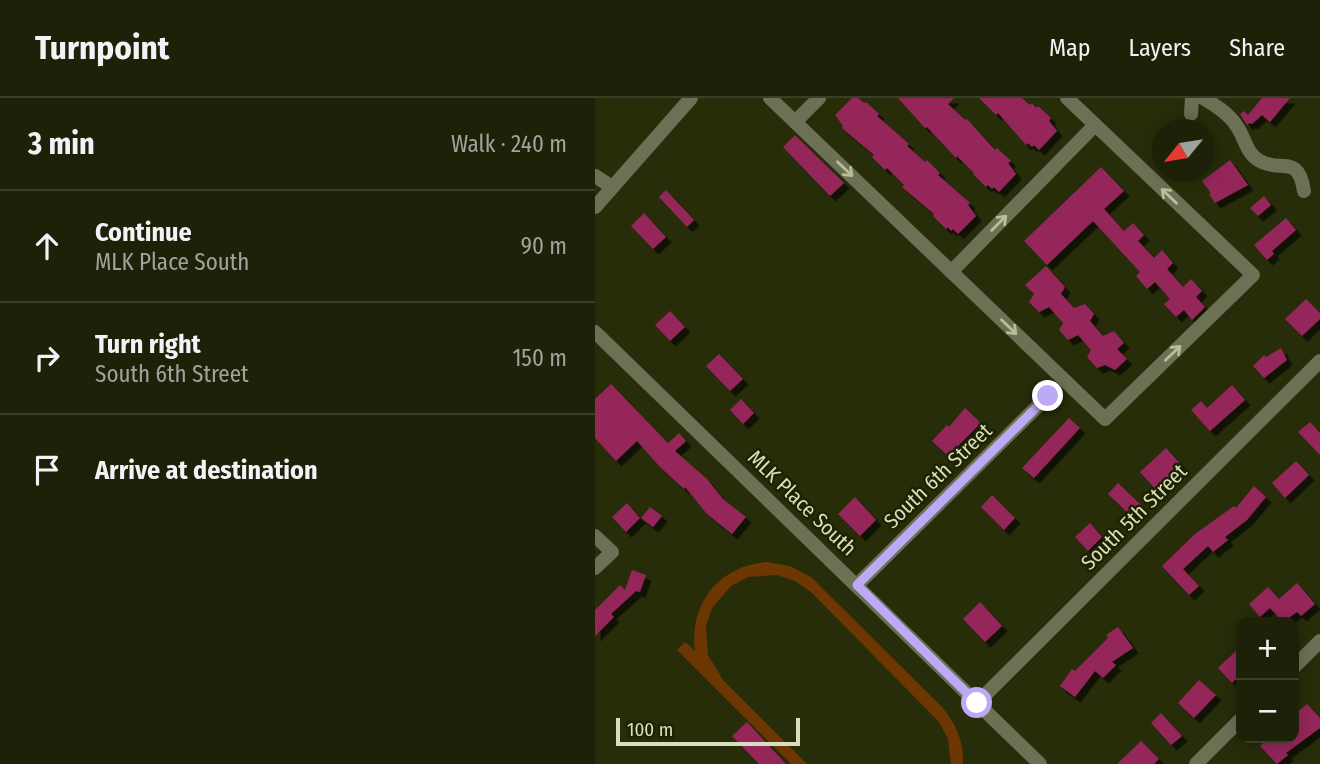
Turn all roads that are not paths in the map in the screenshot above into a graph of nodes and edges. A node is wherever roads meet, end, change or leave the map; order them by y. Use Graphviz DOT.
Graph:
graph roads {
  1 [pos="691,98"];
  2 [pos="770,98"];
  3 [pos="819,98"];
  4 [pos="1067,98"];
  5 [pos="1192,98"];
  6 [pos="1203,98"];
  7 [pos="1191,114"];
  8 [pos="795,122"];
  9 [pos="1095,125"];
  10 [pos="595,176"];
  11 [pos="612,187"];
  12 [pos="1304,191"];
  13 [pos="595,206"];
  14 [pos="951,272"];
  15 [pos="595,332"];
  16 [pos="1320,362"];
  17 [pos="1048,396"];
  18 [pos="595,536"];
  19 [pos="595,568"];
  20 [pos="857,585"];
  21 [pos="1320,641"];
  22 [pos="1299,662"];
  23 [pos="977,703"];
  24 [pos="1236,724"];
  25 [pos="1040,764"];
  26 [pos="1196,764"];
  1 -- 11 [label="street"];
  2 -- 8 [label="street"];
  3 -- 8 [label="street"];
  4 -- 9 [label="street"];
  5 -- 7 [label="street"];
  6 -- 12 [label="street"];
  8 -- 14 [label="street, one-way"];
  14 -- 9 [label="street, one-way"];
  14 -- 9 [label="street, one-way"];
  10 -- 11 [label="street"];
  11 -- 13 [label="street"];
  15 -- 20 [label="street, MLK Place South"];
  16 -- 23 [label="street, South 5th Street"];
  17 -- 20 [label="street, South 6th Street"];
  18 -- 19 [label="street"];
  20 -- 23 [label="street, MLK Place South"];
  21 -- 22 [label="street"];
  23 -- 25 [label="street, MLK Place South"];
  24 -- 26 [label="street"];
}
